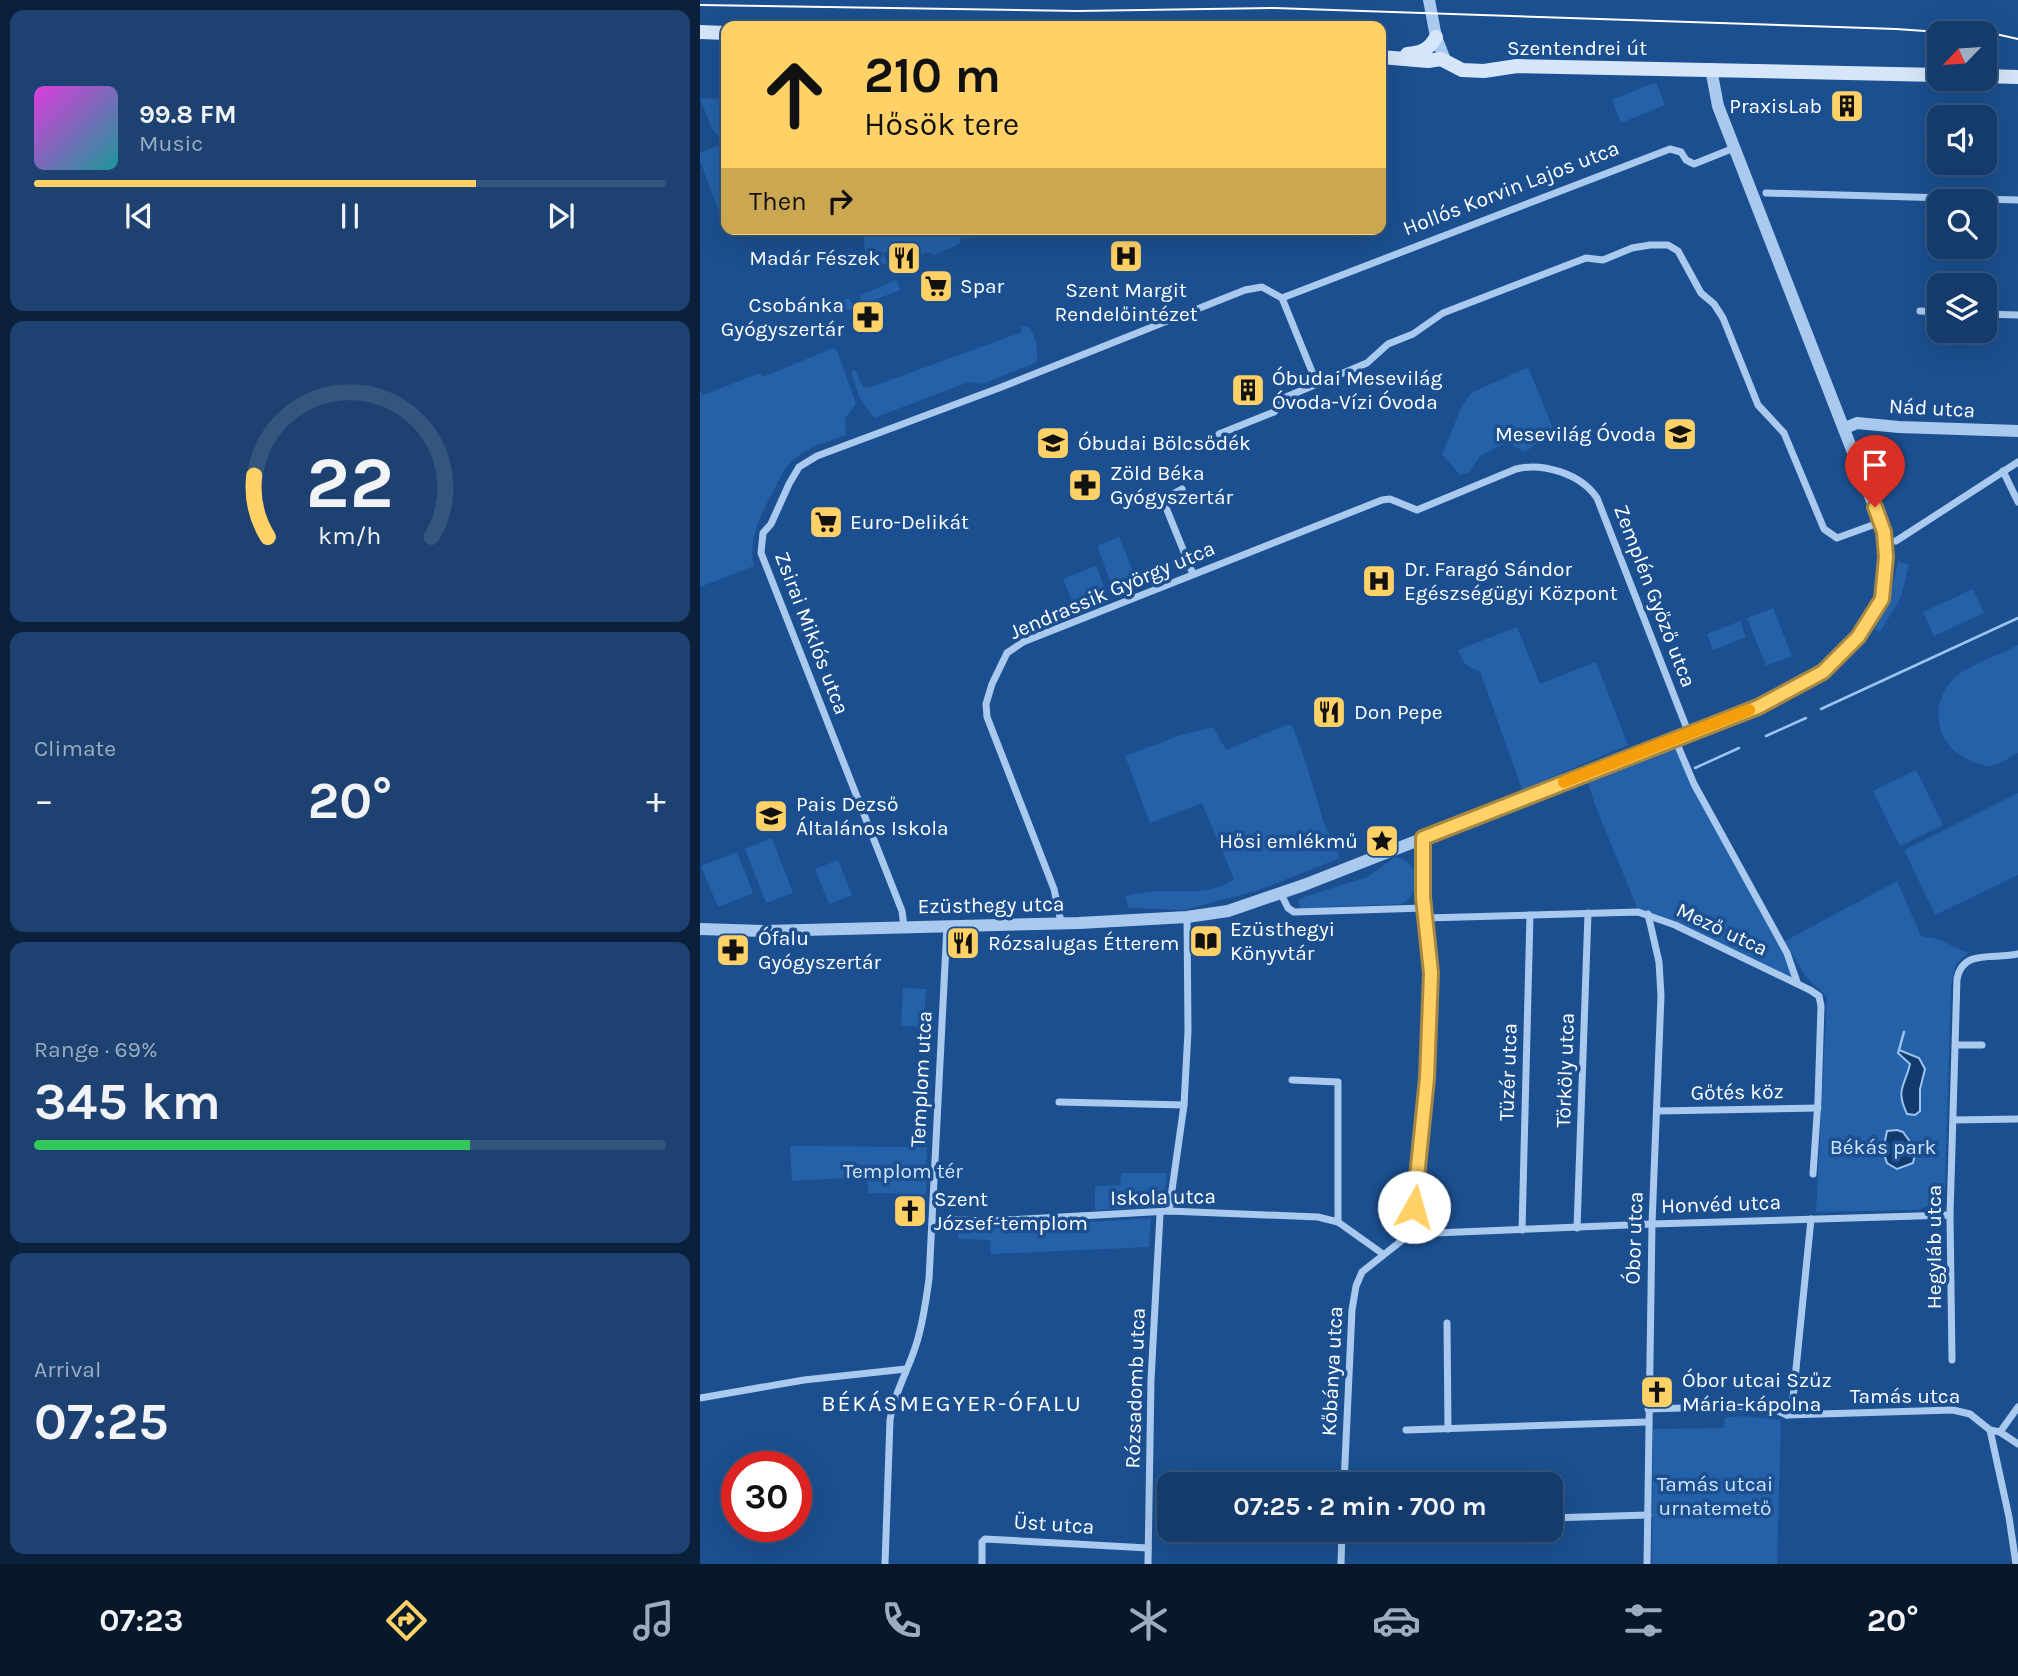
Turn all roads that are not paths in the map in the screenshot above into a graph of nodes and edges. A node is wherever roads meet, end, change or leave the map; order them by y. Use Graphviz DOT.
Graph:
graph roads {
  1 [pos="1429,0"];
  2 [pos="700,32"];
  3 [pos="721,33"];
  4 [pos="1437,37"];
  5 [pos="1386,56"];
  6 [pos="1386,57"];
  7 [pos="1445,60"];
  8 [pos="1711,69"];
  9 [pos="1927,75"];
  10 [pos="1997,76"];
  11 [pos="2018,76"];
  12 [pos="1734,148"];
  13 [pos="1766,193"];
  14 [pos="2018,200"];
  15 [pos="1282,298"];
  16 [pos="1920,311"];
  17 [pos="1927,311"];
  18 [pos="1997,314"];
  19 [pos="2018,315"];
  20 [pos="1317,384"];
  21 [pos="1844,428"];
  22 [pos="2018,431"];
  23 [pos="1219,434"];
  24 [pos="2018,462"];
  25 [pos="2003,471"];
  26 [pos="1182,489"];
  27 [pos="2018,502"];
  28 [pos="1881,522"];
  29 [pos="1891,541"];
  30 [pos="1263,547"];
  31 [pos="1193,574"];
  32 [pos="1689,734"];
  33 [pos="1675,739"];
  34 [pos="1423,838"];
  35 [pos="1281,894"];
  36 [pos="1425,908"];
  37 [pos="1588,913"];
  38 [pos="1648,914"];
  39 [pos="1530,915"];
  40 [pos="1187,917"];
  41 [pos="1426,918"];
  42 [pos="1061,922"];
  43 [pos="947,925"];
  44 [pos="904,926"];
  45 [pos="700,929"];
  46 [pos="2018,954"];
  47 [pos="1797,982"];
  48 [pos="1956,1045"];
  49 [pos="1982,1045"];
  50 [pos="1292,1080"];
  51 [pos="1059,1102"];
  52 [pos="1184,1105"];
  53 [pos="1818,1108"];
  54 [pos="1658,1111"];
  55 [pos="2018,1119"];
  56 [pos="1954,1120"];
  57 [pos="1812,1174"];
  58 [pos="1169,1211"];
  59 [pos="1160,1214"];
  60 [pos="1950,1215"];
  61 [pos="933,1219"];
  62 [pos="1811,1219"];
  63 [pos="1338,1222"];
  64 [pos="1651,1224"];
  65 [pos="1577,1228"];
  66 [pos="1522,1230"];
  67 [pos="1410,1234"];
  68 [pos="1383,1254"];
  69 [pos="1447,1323"];
  70 [pos="1952,1360"];
  71 [pos="906,1369"];
  72 [pos="700,1398"];
  73 [pos="2018,1407"];
  74 [pos="1648,1409"];
  75 [pos="1787,1415"];
  76 [pos="1647,1422"];
  77 [pos="1448,1429"];
  78 [pos="1406,1430"];
  79 [pos="1990,1430"];
  80 [pos="2000,1432"];
  81 [pos="2018,1444"];
  82 [pos="1345,1472"];
  83 [pos="1648,1515"];
  84 [pos="1563,1518"];
  85 [pos="1342,1542"];
  86 [pos="1148,1548"];
  87 [pos="885,1564"];
  88 [pos="982,1564"];
  89 [pos="1148,1564"];
  90 [pos="1341,1564"];
  91 [pos="1647,1564"];
  92 [pos="2016,1564"];
  1 -- 4 [label="street"];
  2 -- 3 [label="main road"];
  4 -- 5 [label="main road"];
  4 -- 7 [label="street"];
  6 -- 7 [label="main road, Szentendrei út"];
  7 -- 8 [label="main road, Szentendrei út"];
  8 -- 9 [label="main road, Szentendrei út"];
  8 -- 12 [label="street"];
  10 -- 11 [label="main road"];
  12 -- 15 [label="street, Hollós Korvin Lajos utca"];
  12 -- 21 [label="street"];
  13 -- 14 [label="street"];
  15 -- 20 [label="street"];
  15 -- 44 [label="street, Zsirai Miklós utca"];
  16 -- 17 [label="street"];
  18 -- 19 [label="street"];
  20 -- 23 [label="street"];
  20 -- 28 [label="street"];
  21 -- 22 [label="street, Nád utca"];
  21 -- 28 [label="street"];
  24 -- 25 [label="street"];
  25 -- 27 [label="street"];
  25 -- 29 [label="street"];
  26 -- 31 [label="street"];
  28 -- 29 [label="street"];
  29 -- 32 [label="street, Ezüsthegy utca"];
  30 -- 31 [label="street, Jendrassik György utca"];
  30 -- 32 [label="street, Zemplén Győző utca"];
  31 -- 42 [label="street, Jendrassik György utca"];
  32 -- 33 [label="street, Ezüsthegy utca"];
  33 -- 34 [label="street, Ezüsthegy utca"];
  33 -- 47 [label="street"];
  34 -- 35 [label="street, Ezüsthegy utca"];
  34 -- 36 [label="street"];
  35 -- 36 [label="street"];
  35 -- 40 [label="street, Ezüsthegy utca"];
  36 -- 41 [label="street"];
  37 -- 38 [label="street, Mező utca"];
  37 -- 39 [label="street, Mező utca"];
  37 -- 65 [label="street, Törköly utca"];
  38 -- 47 [label="street, Mező utca"];
  38 -- 54 [label="street, Óbor utca"];
  39 -- 41 [label="street, Mező utca"];
  39 -- 66 [label="street, Tüzér utca"];
  40 -- 42 [label="street, Ezüsthegy utca"];
  40 -- 52 [label="street"];
  41 -- 67 [label="street"];
  42 -- 43 [label="street, Ezüsthegy utca"];
  43 -- 44 [label="street, Ezüsthegy utca"];
  43 -- 61 [label="street, Templom utca"];
  44 -- 45 [label="street, Ezüsthegy utca"];
  46 -- 48 [label="street, Hegyláb utca"];
  47 -- 53 [label="street, Mező utca"];
  48 -- 49 [label="street"];
  48 -- 56 [label="street, Hegyláb utca"];
  50 -- 63 [label="street"];
  51 -- 52 [label="street"];
  52 -- 58 [label="street"];
  53 -- 54 [label="street, Gőtés köz"];
  53 -- 57 [label="street, Mező utca"];
  54 -- 64 [label="street, Óbor utca"];
  55 -- 56 [label="street"];
  56 -- 60 [label="street, Hegyláb utca"];
  58 -- 59 [label="street, Iskola utca"];
  58 -- 63 [label="street, Iskola utca"];
  59 -- 61 [label="street, Iskola utca"];
  59 -- 86 [label="street, Rózsadomb utca"];
  60 -- 62 [label="street, Honvéd utca"];
  60 -- 70 [label="street, Hegyláb utca"];
  61 -- 71 [label="street, Templom utca"];
  62 -- 64 [label="street, Honvéd utca"];
  62 -- 75 [label="street"];
  63 -- 68 [label="street, Iskola utca"];
  64 -- 65 [label="street, Honvéd utca"];
  64 -- 74 [label="street, Óbor utca"];
  65 -- 66 [label="street, Honvéd utca"];
  66 -- 67 [label="street, Honvéd utca"];
  67 -- 68 [label="street, Kőbánya utca"];
  68 -- 82 [label="street, Kőbánya utca"];
  69 -- 77 [label="street"];
  71 -- 72 [label="street"];
  71 -- 87 [label="street, Templom utca"];
  73 -- 80 [label="street"];
  74 -- 75 [label="street, Tamás utca"];
  74 -- 76 [label="street, Óbor utca"];
  75 -- 79 [label="street, Tamás utca"];
  76 -- 77 [label="street"];
  76 -- 83 [label="street, Óbor utca"];
  77 -- 78 [label="street"];
  79 -- 80 [label="street, Tamás utca"];
  79 -- 92 [label="street"];
  80 -- 81 [label="street, Tamás utca"];
  83 -- 84 [label="street"];
  83 -- 91 [label="street, Óbor utca"];
  85 -- 90 [label="street"];
  86 -- 88 [label="street, Üst utca"];
  86 -- 89 [label="street, Rózsadomb utca"];
}
